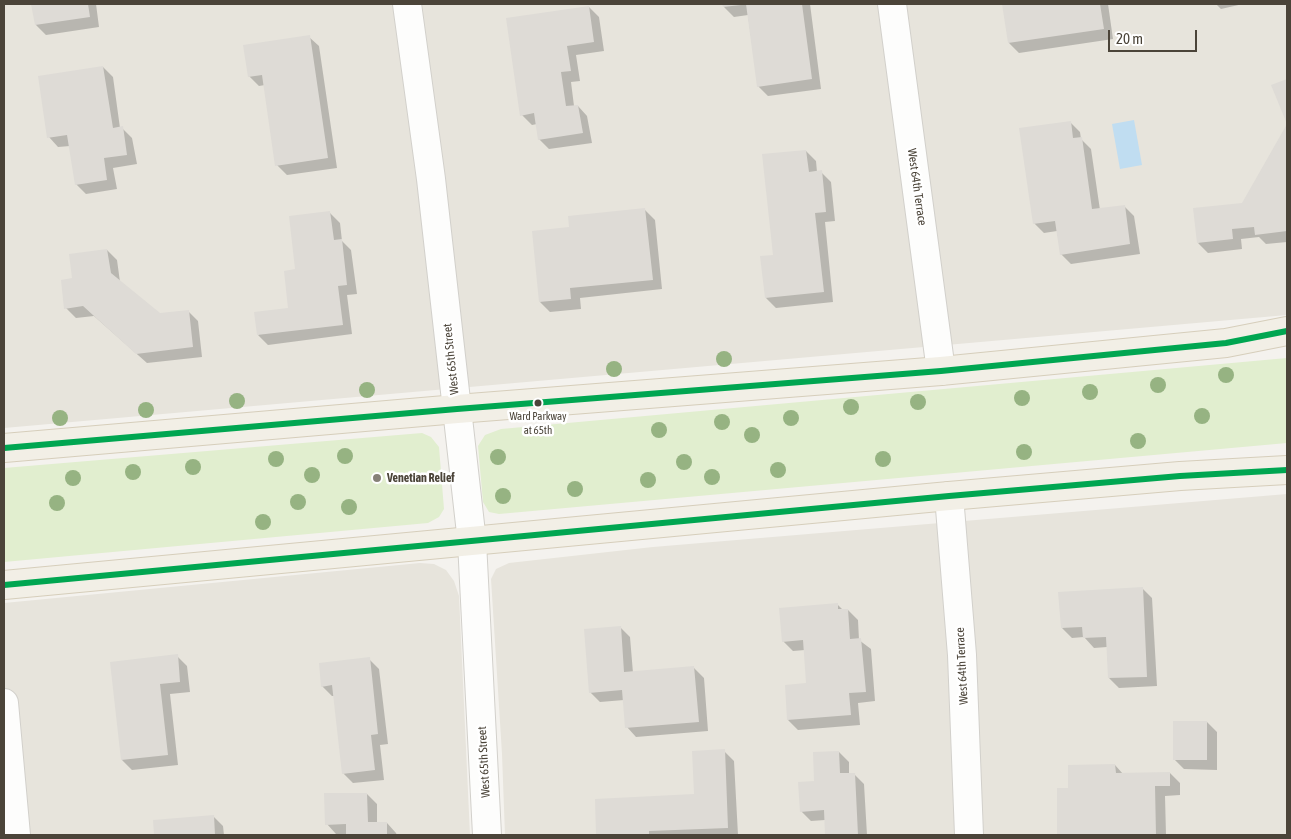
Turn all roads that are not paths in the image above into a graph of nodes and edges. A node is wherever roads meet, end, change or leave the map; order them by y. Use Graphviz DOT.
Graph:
graph roads {
  1 [pos="407,4"];
  2 [pos="892,4"];
  3 [pos="1287,331"];
  4 [pos="941,371"];
  5 [pos="457,408"];
  6 [pos="4,448"];
  7 [pos="1287,470"];
  8 [pos="949,496"];
  9 [pos="472,542"];
  10 [pos="4,585"];
  11 [pos="4,703"];
  12 [pos="16,835"];
  13 [pos="487,835"];
  14 [pos="969,835"];
  1 -- 5 [label="street, West 65th Street"];
  2 -- 4 [label="street, West 64th Terrace"];
  3 -- 4 [label="main road"];
  4 -- 5 [label="main road"];
  5 -- 6 [label="main road"];
  5 -- 9 [label="street, West 65th Street"];
  7 -- 8 [label="main road"];
  8 -- 9 [label="main road"];
  8 -- 14 [label="street, West 64th Terrace"];
  9 -- 10 [label="main road"];
  9 -- 13 [label="street, West 65th Street"];
  11 -- 12 [label="street"];
}
